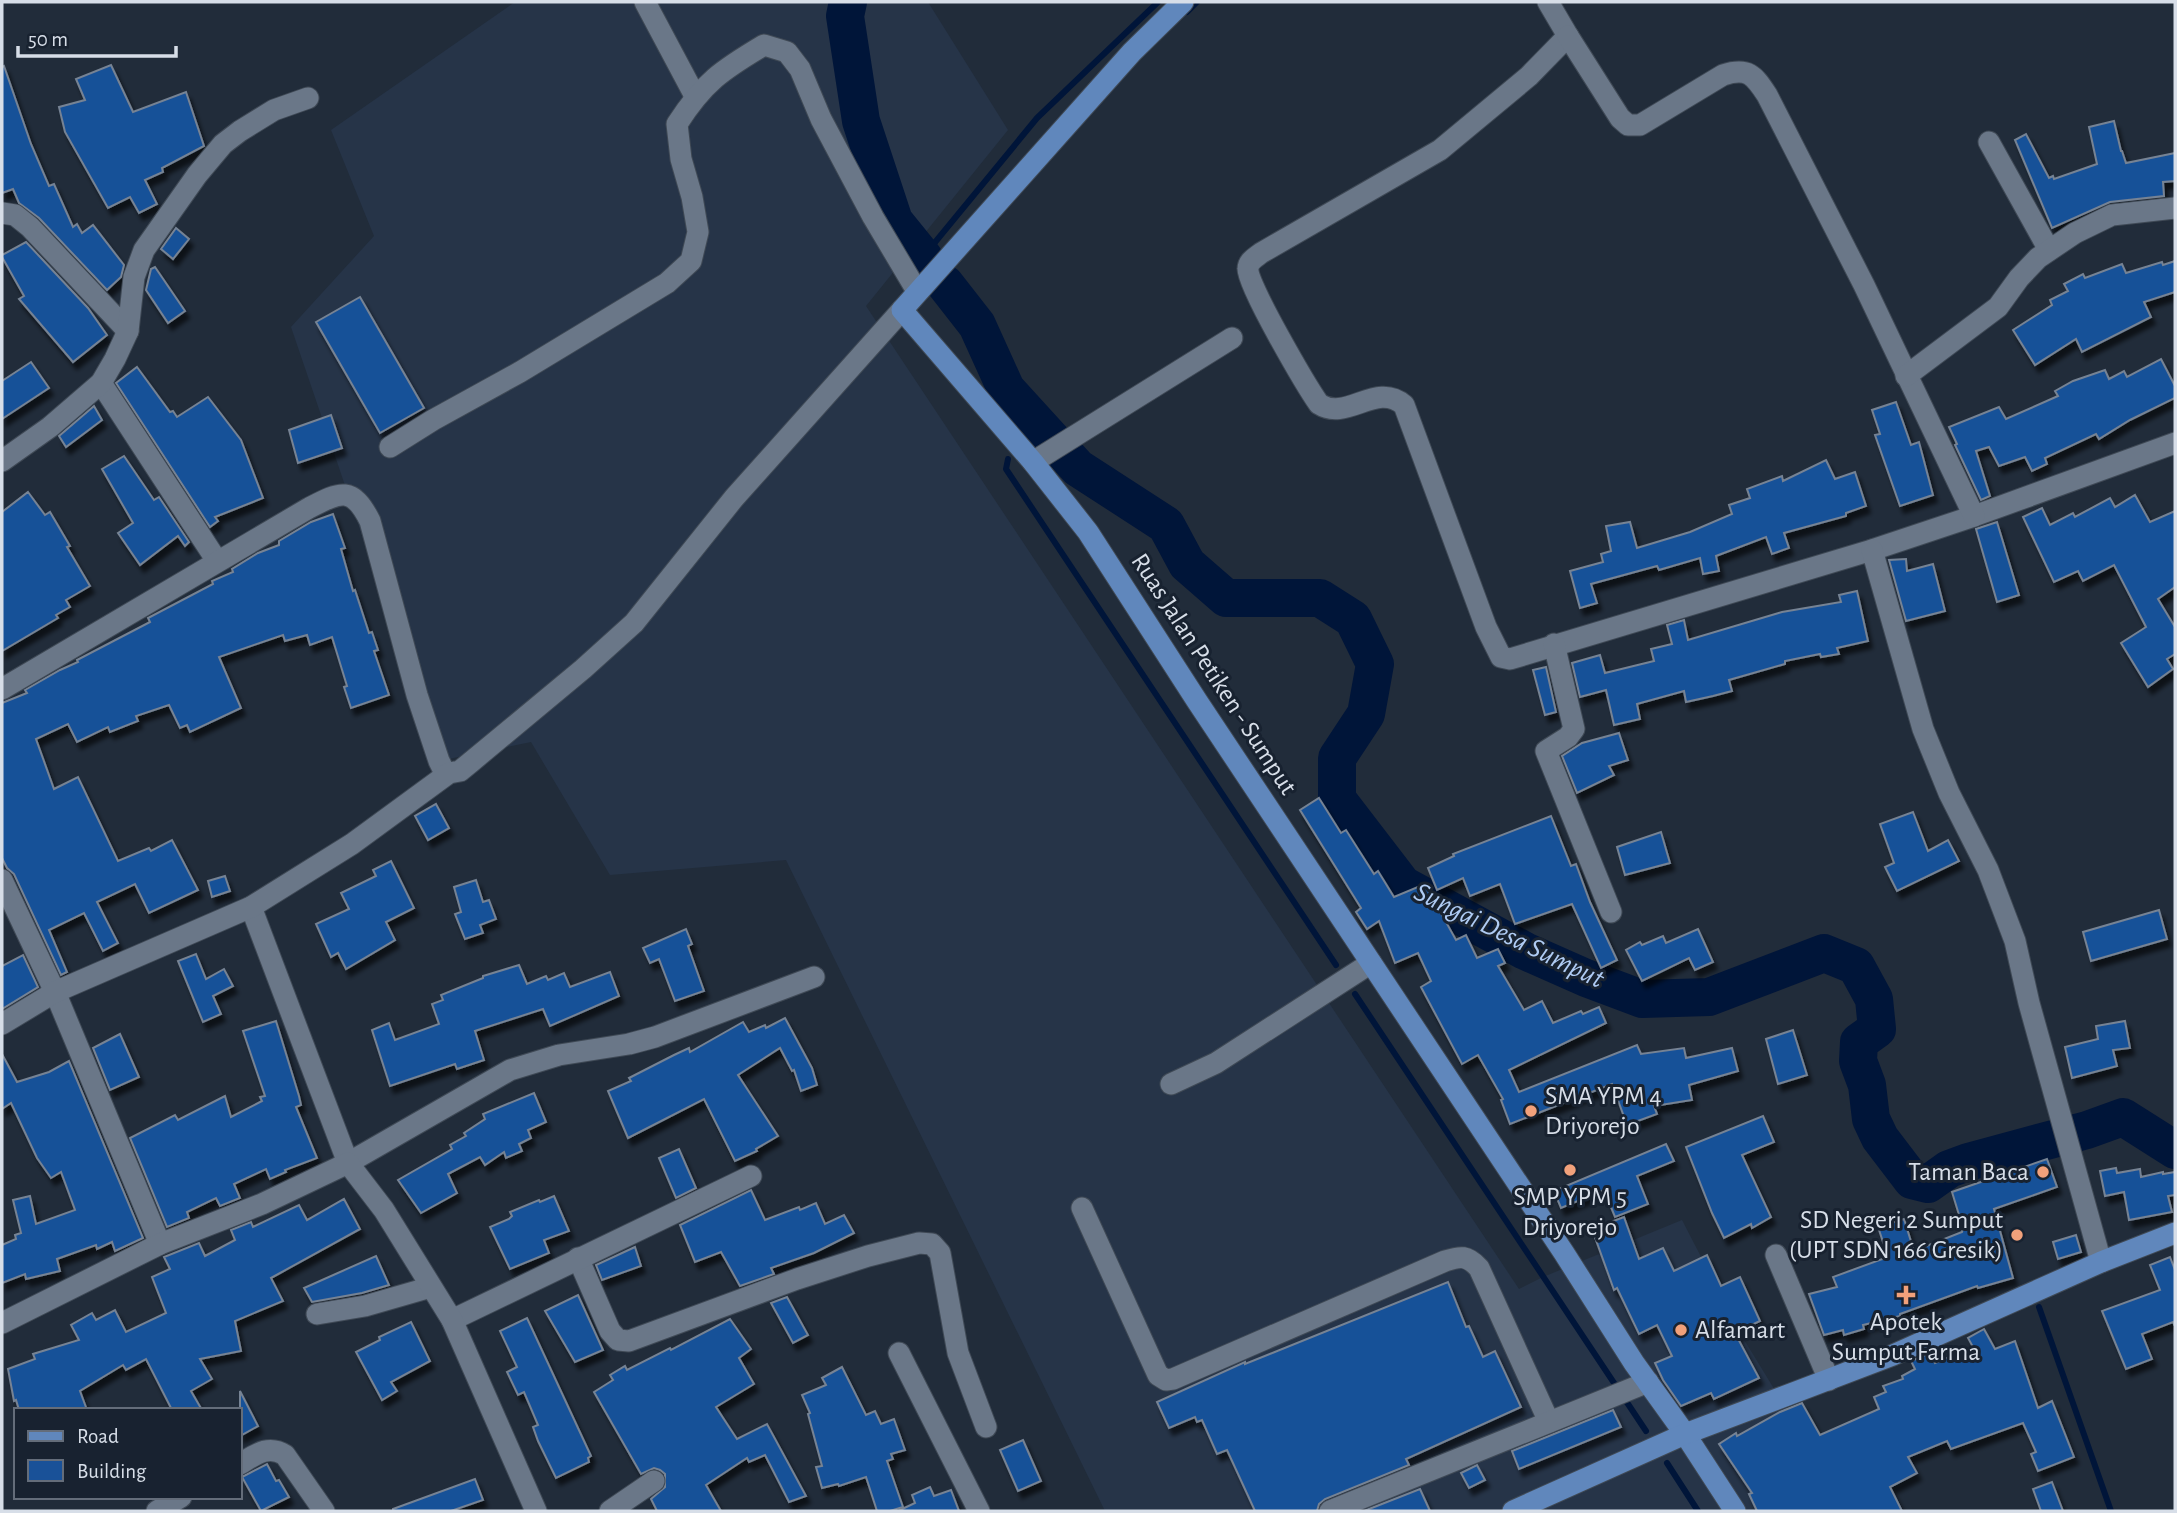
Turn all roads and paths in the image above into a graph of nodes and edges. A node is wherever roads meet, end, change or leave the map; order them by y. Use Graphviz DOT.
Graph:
graph roads {
  1 [pos="645,2"];
  2 [pos="1182,2"];
  3 [pos="1548,2"];
  4 [pos="1568,36"];
  5 [pos="695,96"];
  6 [pos="308,98"];
  7 [pos="1989,142"];
  8 [pos="2175,208"];
  9 [pos="2,213"];
  10 [pos="2049,250"];
  11 [pos="916,291"];
  12 [pos="902,310"];
  13 [pos="128,331"];
  14 [pos="1232,338"];
  15 [pos="1906,376"];
  16 [pos="101,383"];
  17 [pos="2175,443"];
  18 [pos="390,447"];
  19 [pos="1041,457"];
  20 [pos="2,461"];
  21 [pos="1974,516"];
  22 [pos="1872,550"];
  23 [pos="217,561"];
  24 [pos="1554,645"];
  25 [pos="2,689"];
  26 [pos="449,773"];
  27 [pos="2,880"];
  28 [pos="251,907"];
  29 [pos="1611,912"];
  30 [pos="1371,963"];
  31 [pos="814,977"];
  32 [pos="55,992"];
  33 [pos="2,1024"];
  34 [pos="1171,1084"];
  35 [pos="348,1163"];
  36 [pos="751,1176"];
  37 [pos="1082,1208"];
  38 [pos="2175,1233"];
  39 [pos="160,1244"];
  40 [pos="1776,1255"];
  41 [pos="578,1258"];
  42 [pos="2101,1262"];
  43 [pos="431,1287"];
  44 [pos="317,1314"];
  45 [pos="452,1320"];
  46 [pos="2,1324"];
  47 [pos="899,1353"];
  48 [pos="1829,1380"];
  49 [pos="1648,1382"];
  50 [pos="1549,1422"];
  51 [pos="986,1427"];
  52 [pos="1685,1434"];
  53 [pos="242,1463"];
  54 [pos="654,1481"];
  55 [pos="178,1499"];
  56 [pos="157,1511"];
  57 [pos="324,1511"];
  58 [pos="536,1511"];
  59 [pos="610,1511"];
  60 [pos="979,1511"];
  61 [pos="1330,1511"];
  62 [pos="1513,1511"];
  63 [pos="1735,1511"];
  1 -- 5 [label="street"];
  2 -- 11 [label="main road"];
  3 -- 4 [label="street"];
  4 -- 15 [label="street"];
  4 -- 24 [label="street"];
  5 -- 11 [label="street"];
  5 -- 18 [label="street"];
  6 -- 13 [label="street"];
  7 -- 10 [label="street"];
  8 -- 10 [label="street"];
  9 -- 13 [label="street"];
  10 -- 15 [label="street"];
  11 -- 12 [label="main road"];
  12 -- 19 [label="main road, Ruas Jalan Petiken - Sumput"];
  12 -- 26 [label="street"];
  13 -- 16 [label="street"];
  14 -- 19 [label="street"];
  15 -- 21 [label="street"];
  16 -- 20 [label="street"];
  16 -- 23 [label="street"];
  17 -- 21 [label="street"];
  19 -- 30 [label="main road, Ruas Jalan Petiken - Sumput"];
  21 -- 22 [label="street"];
  22 -- 24 [label="street"];
  22 -- 42 [label="street"];
  23 -- 25 [label="street"];
  23 -- 26 [label="street"];
  24 -- 29 [label="street"];
  26 -- 28 [label="street"];
  27 -- 32 [label="street"];
  28 -- 32 [label="street"];
  28 -- 35 [label="street"];
  30 -- 34 [label="street"];
  30 -- 49 [label="main road, Ruas Jalan Petiken - Sumput"];
  31 -- 35 [label="street"];
  32 -- 33 [label="street"];
  32 -- 39 [label="street"];
  35 -- 39 [label="street"];
  35 -- 43 [label="street"];
  36 -- 41 [label="street"];
  37 -- 50 [label="street"];
  38 -- 42 [label="main road"];
  39 -- 46 [label="street"];
  40 -- 48 [label="street"];
  41 -- 45 [label="street"];
  41 -- 51 [label="street"];
  42 -- 48 [label="main road"];
  43 -- 44 [label="street"];
  43 -- 45 [label="street"];
  45 -- 58 [label="street"];
  47 -- 60 [label="street"];
  48 -- 52 [label="main road"];
  49 -- 50 [label="street"];
  49 -- 52 [label="main road, Ruas Jalan Petiken - Sumput"];
  50 -- 61 [label="street"];
  52 -- 62 [label="main road"];
  52 -- 63 [label="main road, Ruas Jalan Petiken - Sumput"];
  53 -- 57 [label="street"];
  54 -- 59 [label="street"];
  55 -- 56 [label="street"];
}
